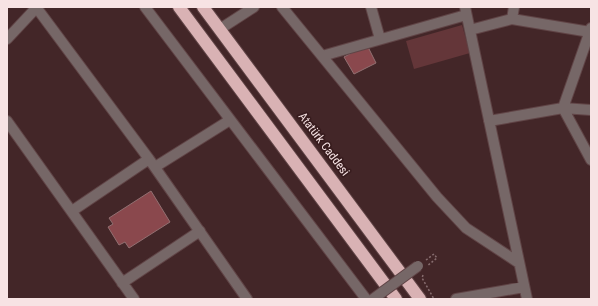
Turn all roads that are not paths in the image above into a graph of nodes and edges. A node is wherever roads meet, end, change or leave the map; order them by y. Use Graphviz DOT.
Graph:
graph roads {
  1 [pos="36,7"];
  2 [pos="145,7"];
  3 [pos="179,7"];
  4 [pos="203,7"];
  5 [pos="254,7"];
  6 [pos="282,7"];
  7 [pos="371,7"];
  8 [pos="514,7"];
  9 [pos="466,11"];
  10 [pos="512,19"];
  11 [pos="220,29"];
  12 [pos="470,30"];
  13 [pos="590,30"];
  14 [pos="380,39"];
  15 [pos="7,40"];
  16 [pos="322,56"];
  17 [pos="563,108"];
  18 [pos="591,110"];
  19 [pos="230,120"];
  20 [pos="7,121"];
  21 [pos="489,121"];
  22 [pos="591,160"];
  23 [pos="152,163"];
  24 [pos="72,211"];
  25 [pos="200,231"];
  26 [pos="519,263"];
  27 [pos="422,269"];
  28 [pos="122,283"];
  29 [pos="524,287"];
  30 [pos="373,298"];
  31 [pos="134,299"];
  32 [pos="247,299"];
  33 [pos="366,299"];
  34 [pos="396,299"];
  35 [pos="420,299"];
  36 [pos="456,299"];
  37 [pos="527,299"];
  1 -- 15 [label="street"];
  1 -- 23 [label="street"];
  2 -- 19 [label="street"];
  3 -- 34 [label="highway"];
  4 -- 11 [label="highway, Atatürk Caddesi"];
  5 -- 11 [label="street"];
  6 -- 16 [label="street"];
  7 -- 14 [label="street"];
  8 -- 10 [label="street"];
  9 -- 12 [label="street"];
  9 -- 14 [label="street"];
  10 -- 12 [label="street"];
  10 -- 13 [label="street"];
  11 -- 35 [label="highway, Atatürk Caddesi"];
  12 -- 21 [label="street"];
  13 -- 17 [label="street"];
  14 -- 16 [label="street"];
  16 -- 26 [label="street"];
  17 -- 18 [label="street"];
  17 -- 21 [label="street"];
  17 -- 22 [label="street"];
  19 -- 23 [label="street"];
  19 -- 33 [label="street"];
  20 -- 24 [label="street"];
  21 -- 26 [label="street"];
  23 -- 24 [label="street"];
  23 -- 25 [label="street"];
  24 -- 28 [label="street"];
  25 -- 28 [label="street"];
  25 -- 32 [label="street"];
  26 -- 29 [label="street"];
  27 -- 30 [label="street, bridge"];
  28 -- 31 [label="street"];
  29 -- 36 [label="street"];
  29 -- 37 [label="street"];
}
